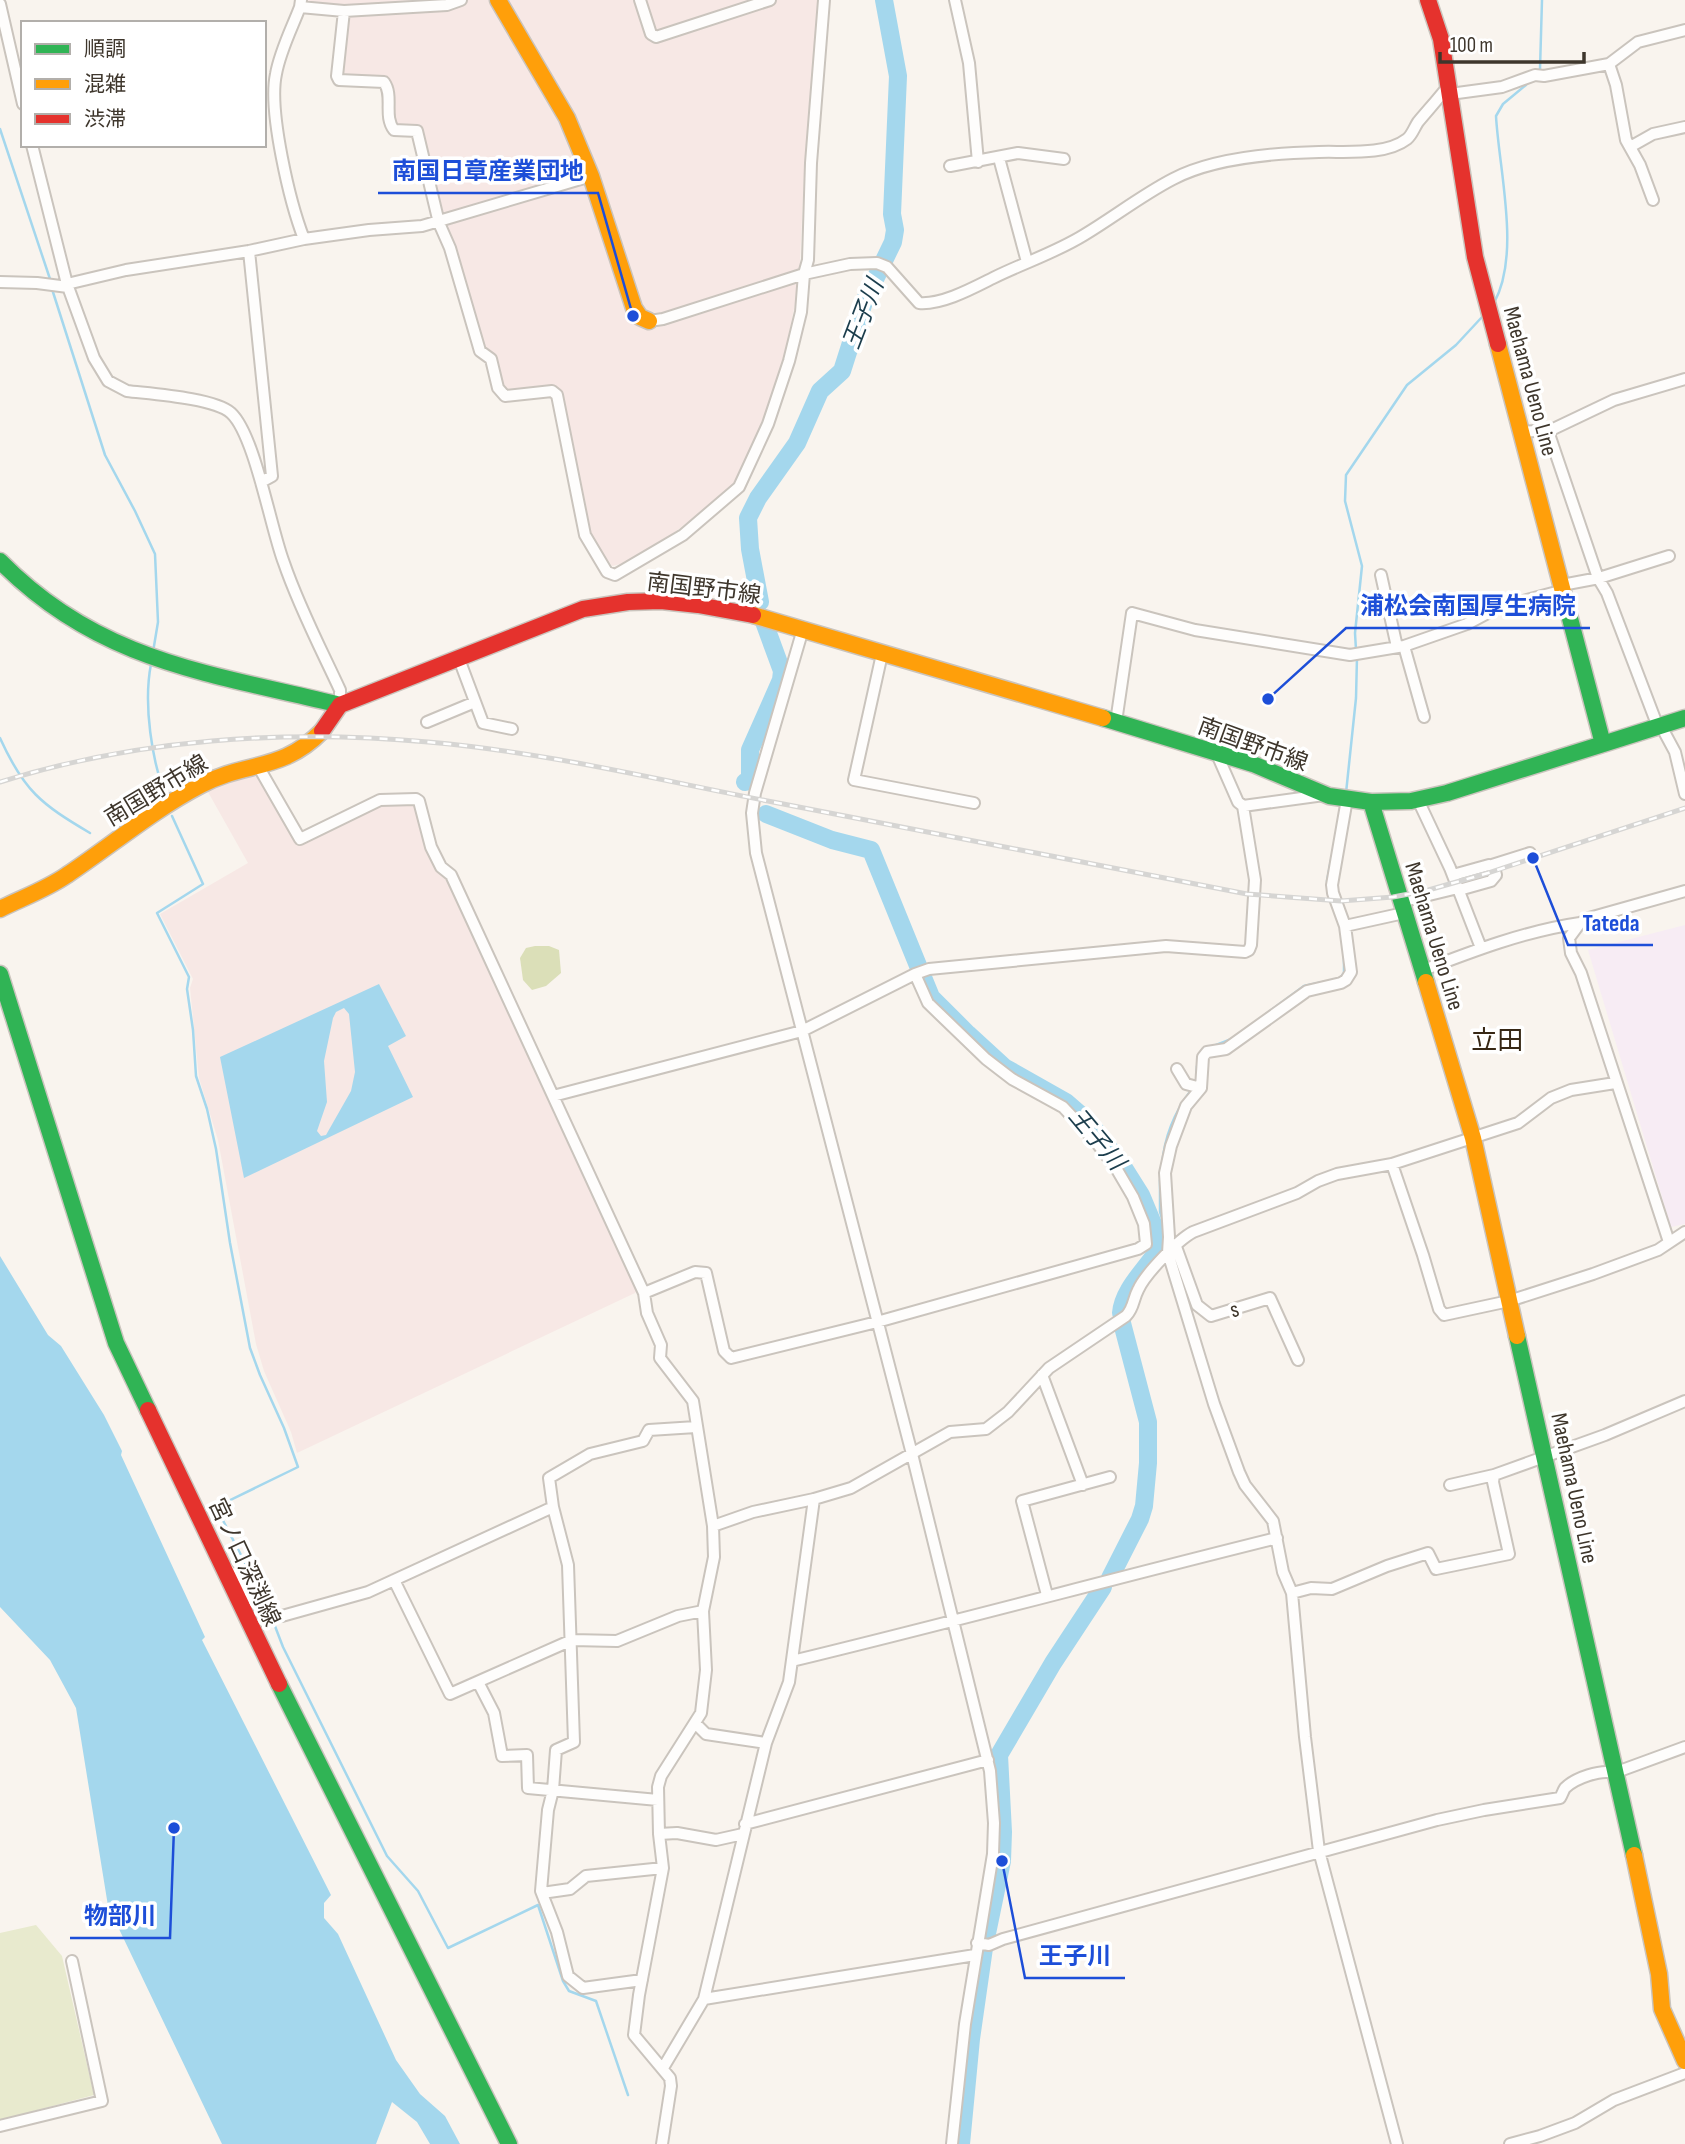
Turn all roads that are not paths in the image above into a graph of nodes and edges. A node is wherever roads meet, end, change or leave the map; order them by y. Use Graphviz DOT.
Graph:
graph roads {
  1 [pos="461,0"];
  2 [pos="498,0"];
  3 [pos="640,0"];
  4 [pos="770,0"];
  5 [pos="824,0"];
  6 [pos="955,0"];
  7 [pos="1428,0"];
  8 [pos="0,4"];
  9 [pos="300,4"];
  10 [pos="344,11"];
  11 [pos="1685,30"];
  12 [pos="1609,64"];
  13 [pos="1450,90"];
  14 [pos="21,95"];
  15 [pos="1685,127"];
  16 [pos="32,147"];
  17 [pos="1630,147"];
  18 [pos="999,158"];
  19 [pos="1064,159"];
  20 [pos="978,162"];
  21 [pos="950,166"];
  22 [pos="591,176"];
  23 [pos="1653,200"];
  24 [pos="439,223"];
  25 [pos="304,239"];
  26 [pos="249,251"];
  27 [pos="1027,262"];
  28 [pos="804,274"];
  29 [pos="0,282"];
  30 [pos="67,286"];
  31 [pos="649,321"];
  32 [pos="1685,379"];
  33 [pos="1548,431"];
  34 [pos="1521,432"];
  35 [pos="261,482"];
  36 [pos="1669,556"];
  37 [pos="0,562"];
  38 [pos="1381,575"];
  39 [pos="1598,579"];
  40 [pos="1563,588"];
  41 [pos="803,629"];
  42 [pos="1401,646"];
  43 [pos="882,654"];
  44 [pos="459,659"];
  45 [pos="475,702"];
  46 [pos="340,705"];
  47 [pos="1424,717"];
  48 [pos="1685,718"];
  49 [pos="427,722"];
  50 [pos="1116,722"];
  51 [pos="1660,727"];
  52 [pos="512,729"];
  53 [pos="1603,744"];
  54 [pos="1216,752"];
  55 [pos="258,766"];
  56 [pos="1685,794"];
  57 [pos="1324,795"];
  58 [pos="1348,799"];
  59 [pos="1418,800"];
  60 [pos="974,803"];
  61 [pos="1371,803"];
  62 [pos="1243,806"];
  63 [pos="1531,853"];
  64 [pos="1492,865"];
  65 [pos="1453,875"];
  66 [pos="1458,889"];
  67 [pos="1685,891"];
  68 [pos="1402,907"];
  69 [pos="0,909"];
  70 [pos="1580,923"];
  71 [pos="1345,926"];
  72 [pos="1481,948"];
  73 [pos="1421,971"];
  74 [pos="0,974"];
  75 [pos="915,974"];
  76 [pos="802,1031"];
  77 [pos="1177,1069"];
  78 [pos="1615,1083"];
  79 [pos="1201,1088"];
  80 [pos="553,1096"];
  81 [pos="1473,1138"];
  82 [pos="1392,1164"];
  83 [pos="1685,1232"];
  84 [pos="1669,1242"];
  85 [pos="1146,1244"];
  86 [pos="1175,1244"];
  87 [pos="1166,1256"];
  88 [pos="644,1293"];
  89 [pos="1509,1301"];
  90 [pos="877,1322"];
  91 [pos="1298,1360"];
  92 [pos="1042,1375"];
  93 [pos="1685,1402"];
  94 [pos="696,1427"];
  95 [pos="912,1454"];
  96 [pos="1545,1456"];
  97 [pos="1494,1475"];
  98 [pos="1110,1477"];
  99 [pos="1083,1485"];
  100 [pos="1450,1485"];
  101 [pos="814,1499"];
  102 [pos="553,1507"];
  103 [pos="713,1526"];
  104 [pos="1277,1538"];
  105 [pos="215,1552"];
  106 [pos="394,1580"];
  107 [pos="1292,1593"];
  108 [pos="1047,1595"];
  109 [pos="703,1611"];
  110 [pos="953,1622"];
  111 [pos="572,1640"];
  112 [pos="792,1661"];
  113 [pos="478,1682"];
  114 [pos="696,1724"];
  115 [pos="766,1743"];
  116 [pos="1685,1747"];
  117 [pos="988,1760"];
  118 [pos="1614,1773"];
  119 [pos="554,1790"];
  120 [pos="658,1800"];
  121 [pos="744,1829"];
  122 [pos="659,1834"];
  123 [pos="1319,1851"];
  124 [pos="663,1868"];
  125 [pos="542,1894"];
  126 [pos="983,1944"];
  127 [pos="975,1955"];
  128 [pos="72,1961"];
  129 [pos="642,1980"];
  130 [pos="704,1999"];
  131 [pos="1685,2061"];
  132 [pos="663,2068"];
  133 [pos="1685,2073"];
  134 [pos="0,2126"];
  135 [pos="509,2144"];
  136 [pos="662,2144"];
  137 [pos="953,2144"];
  138 [pos="1397,2144"];
  139 [pos="1510,2144"];
  1 -- 10 [label="street"];
  2 -- 22 [label="main road"];
  3 -- 4 [label="street"];
  5 -- 28 [label="street"];
  6 -- 20 [label="street"];
  7 -- 13 [label="main road, Maehama Ueno Line"];
  8 -- 14 [label="street"];
  9 -- 10 [label="street"];
  9 -- 25 [label="street"];
  10 -- 24 [label="street"];
  11 -- 12 [label="street"];
  12 -- 13 [label="street"];
  12 -- 17 [label="street"];
  13 -- 27 [label="street"];
  13 -- 34 [label="main road, Maehama Ueno Line"];
  15 -- 17 [label="street"];
  16 -- 30 [label="street"];
  17 -- 23 [label="street"];
  18 -- 19 [label="street"];
  18 -- 20 [label="street"];
  18 -- 27 [label="street"];
  20 -- 21 [label="street"];
  22 -- 24 [label="street"];
  22 -- 31 [label="main road"];
  24 -- 25 [label="street"];
  24 -- 28 [label="street"];
  25 -- 26 [label="street"];
  26 -- 30 [label="street"];
  26 -- 35 [label="street"];
  27 -- 28 [label="street"];
  28 -- 31 [label="street"];
  29 -- 30 [label="street"];
  30 -- 35 [label="street"];
  32 -- 33 [label="street"];
  33 -- 34 [label="street"];
  33 -- 39 [label="street"];
  34 -- 40 [label="main road, Maehama Ueno Line"];
  35 -- 46 [label="street"];
  36 -- 39 [label="street"];
  37 -- 46 [label="main road"];
  38 -- 42 [label="street"];
  39 -- 40 [label="street"];
  39 -- 51 [label="street"];
  40 -- 42 [label="street"];
  40 -- 53 [label="main road, Maehama Ueno Line"];
  41 -- 43 [label="main road, 南国野市線"];
  41 -- 44 [label="main road, 南国野市線"];
  41 -- 76 [label="street"];
  42 -- 47 [label="street"];
  42 -- 50 [label="street"];
  43 -- 50 [label="main road, 南国野市線"];
  43 -- 60 [label="street"];
  44 -- 45 [label="street"];
  44 -- 46 [label="main road, 南国野市線"];
  45 -- 49 [label="street"];
  45 -- 52 [label="street"];
  46 -- 55 [label="main road, 南国野市線"];
  48 -- 51 [label="main road"];
  50 -- 54 [label="main road, 南国野市線"];
  51 -- 53 [label="main road"];
  51 -- 56 [label="street"];
  53 -- 59 [label="main road"];
  54 -- 57 [label="main road, 南国野市線"];
  54 -- 62 [label="street"];
  55 -- 69 [label="main road, 南国野市線"];
  55 -- 80 [label="street"];
  57 -- 58 [label="main road, 南国野市線"];
  57 -- 62 [label="street"];
  58 -- 61 [label="main road, 南国野市線"];
  58 -- 71 [label="street"];
  59 -- 61 [label="main road"];
  59 -- 65 [label="street"];
  61 -- 68 [label="main road, Maehama Ueno Line"];
  62 -- 75 [label="street"];
  63 -- 64 [label="street"];
  64 -- 65 [label="street"];
  64 -- 66 [label="street"];
  65 -- 66 [label="street"];
  66 -- 68 [label="street"];
  66 -- 72 [label="street"];
  67 -- 70 [label="street"];
  68 -- 71 [label="street"];
  68 -- 73 [label="main road, Maehama Ueno Line"];
  70 -- 72 [label="street"];
  70 -- 78 [label="street"];
  71 -- 79 [label="street"];
  72 -- 73 [label="street"];
  73 -- 81 [label="main road, Maehama Ueno Line"];
  74 -- 105 [label="main road, 宮ノ口深渕線"];
  75 -- 76 [label="street"];
  75 -- 85 [label="street"];
  76 -- 80 [label="street"];
  76 -- 90 [label="street"];
  77 -- 79 [label="street"];
  78 -- 81 [label="street"];
  78 -- 84 [label="street"];
  79 -- 87 [label="street"];
  80 -- 88 [label="street"];
  81 -- 82 [label="street"];
  81 -- 89 [label="main road, Maehama Ueno Line"];
  82 -- 86 [label="street"];
  82 -- 89 [label="street"];
  83 -- 84 [label="street"];
  84 -- 89 [label="street"];
  85 -- 87 [label="street"];
  85 -- 90 [label="street"];
  86 -- 87 [label="street"];
  86 -- 91 [label="street, s"];
  87 -- 92 [label="street"];
  87 -- 104 [label="street"];
  88 -- 90 [label="street"];
  88 -- 94 [label="street"];
  89 -- 96 [label="main road, Maehama Ueno Line"];
  90 -- 95 [label="street"];
  92 -- 95 [label="street"];
  92 -- 99 [label="street"];
  93 -- 96 [label="street"];
  94 -- 102 [label="street"];
  94 -- 103 [label="street"];
  95 -- 101 [label="street"];
  95 -- 110 [label="street"];
  96 -- 97 [label="street"];
  96 -- 118 [label="main road, Maehama Ueno Line"];
  97 -- 100 [label="street"];
  97 -- 107 [label="street"];
  98 -- 99 [label="street"];
  99 -- 108 [label="street"];
  101 -- 103 [label="street"];
  101 -- 112 [label="street"];
  102 -- 106 [label="street"];
  102 -- 111 [label="street"];
  103 -- 109 [label="street"];
  104 -- 107 [label="street"];
  104 -- 108 [label="street"];
  105 -- 106 [label="street"];
  105 -- 135 [label="main road, 宮ノ口深渕線"];
  106 -- 113 [label="street"];
  107 -- 123 [label="street"];
  108 -- 110 [label="street"];
  109 -- 111 [label="street"];
  109 -- 114 [label="street"];
  110 -- 112 [label="street"];
  110 -- 117 [label="street"];
  111 -- 113 [label="street"];
  111 -- 119 [label="street"];
  112 -- 115 [label="street"];
  113 -- 119 [label="street"];
  114 -- 115 [label="street"];
  114 -- 120 [label="street"];
  115 -- 121 [label="street"];
  116 -- 118 [label="street"];
  117 -- 121 [label="street"];
  117 -- 126 [label="street"];
  118 -- 123 [label="street"];
  118 -- 131 [label="main road, Maehama Ueno Line"];
  119 -- 120 [label="street"];
  119 -- 125 [label="street"];
  120 -- 122 [label="street"];
  121 -- 122 [label="street"];
  121 -- 130 [label="street"];
  122 -- 124 [label="street"];
  123 -- 126 [label="street"];
  123 -- 138 [label="street"];
  124 -- 125 [label="street"];
  124 -- 129 [label="street"];
  125 -- 129 [label="street"];
  126 -- 127 [label="street"];
  127 -- 130 [label="street"];
  127 -- 137 [label="street"];
  128 -- 134 [label="street"];
  129 -- 132 [label="street"];
  130 -- 132 [label="street"];
  132 -- 136 [label="street"];
  133 -- 139 [label="street"];
}
